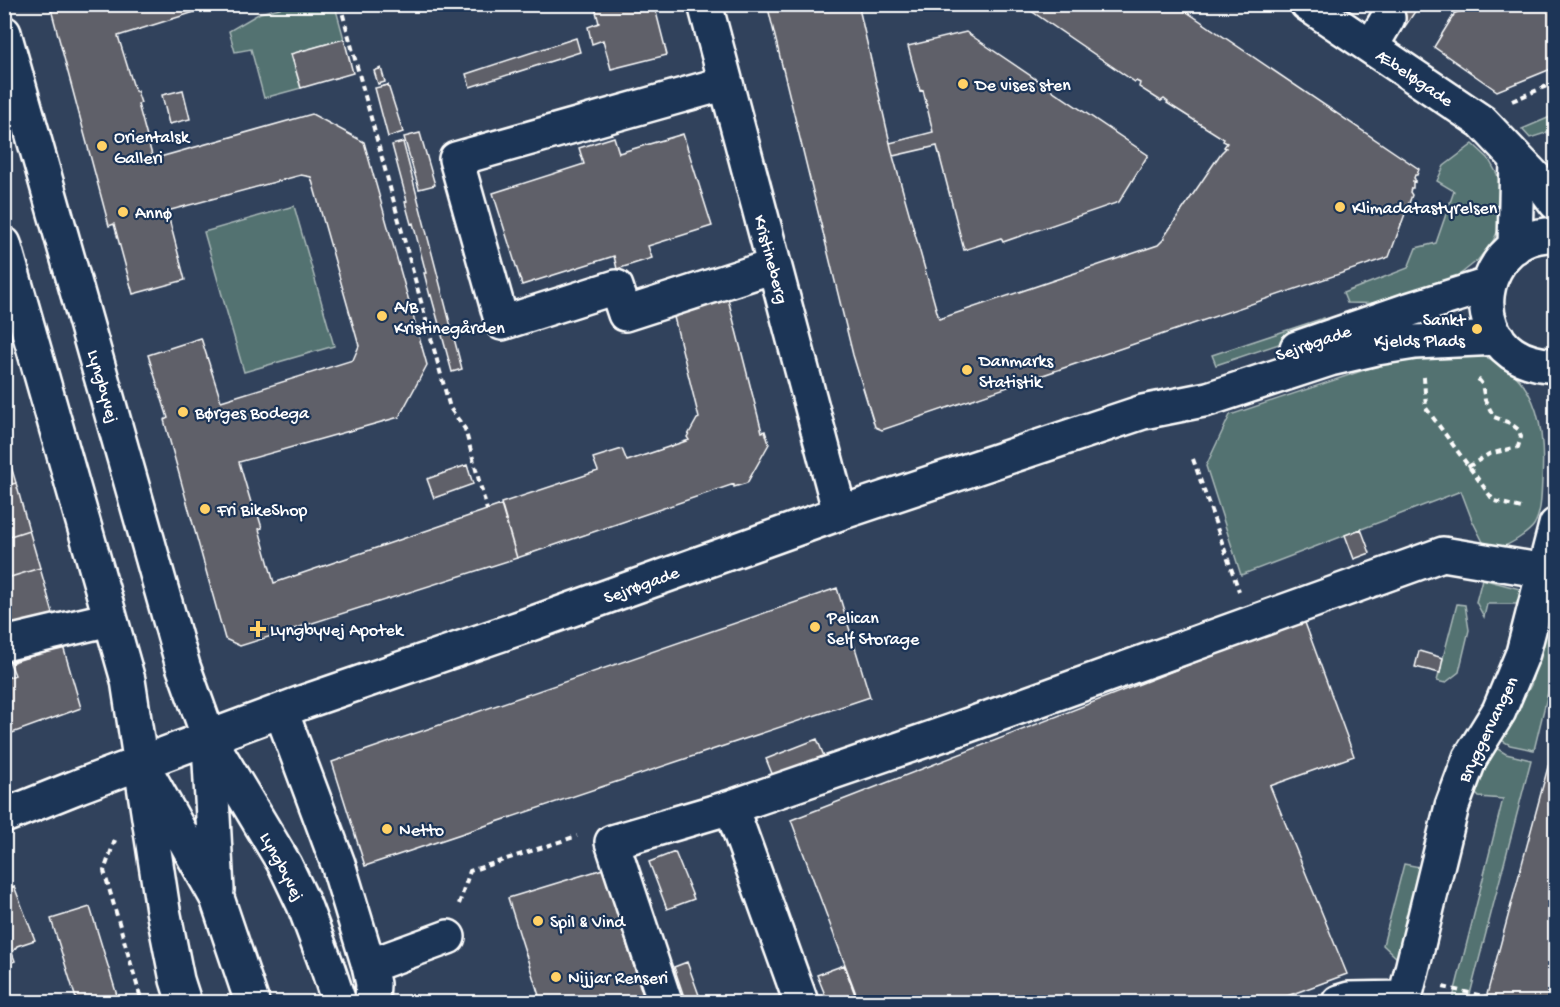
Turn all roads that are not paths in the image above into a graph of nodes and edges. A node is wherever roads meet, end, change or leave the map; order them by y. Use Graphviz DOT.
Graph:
graph roads {
  1 [pos="705,4"];
  2 [pos="1307,4"];
  3 [pos="1388,18"];
  4 [pos="4,33"];
  5 [pos="1371,47"];
  6 [pos="726,83"];
  7 [pos="1517,159"];
  8 [pos="1556,203"];
  9 [pos="1556,234"];
  10 [pos="4,244"];
  11 [pos="1515,247"];
  12 [pos="774,266"];
  13 [pos="1488,285"];
  14 [pos="1498,338"];
  15 [pos="1556,366"];
  16 [pos="1143,412"];
  17 [pos="840,513"];
  18 [pos="1556,525"];
  19 [pos="1545,571"];
  20 [pos="110,619"];
  21 [pos="4,644"];
  22 [pos="281,711"];
  23 [pos="208,738"];
  24 [pos="141,763"];
  25 [pos="730,807"];
  26 [pos="4,816"];
  27 [pos="217,898"];
  28 [pos="447,937"];
  29 [pos="369,966"];
  30 [pos="1406,993"];
  31 [pos="184,1002"];
  32 [pos="252,1002"];
  33 [pos="339,1002"];
  34 [pos="372,1002"];
  35 [pos="665,1002"];
  36 [pos="801,1002"];
  37 [pos="1339,1002"];
  1 -- 6 [label="street, Kristineberg"];
  2 -- 5 [label="street, Æbeløgade"];
  3 -- 5 [label="street"];
  4 -- 23 [label="street, Lyngbyvej"];
  5 -- 7 [label="street, Æbeløgade"];
  6 -- 12 [label="street, Kristineberg"];
  6 -- 12 [label="street"];
  7 -- 8 [label="street, Æbeløgade"];
  7 -- 11 [label="street"];
  9 -- 11 [label="street"];
  10 -- 20 [label="street, Lyngbyvej"];
  11 -- 13 [label="street"];
  12 -- 17 [label="street, Kristineberg"];
  13 -- 14 [label="street"];
  13 -- 16 [label="street, Sejrøgade"];
  14 -- 15 [label="street"];
  14 -- 16 [label="street, Sejrøgade"];
  16 -- 17 [label="street, Sejrøgade"];
  17 -- 22 [label="street, Sejrøgade"];
  18 -- 19 [label="street, Bryggervangen"];
  19 -- 25 [label="street"];
  19 -- 30 [label="street, Bryggervangen"];
  20 -- 21 [label="street"];
  20 -- 24 [label="street, Lyngbyvej"];
  22 -- 23 [label="street, Sejrøgade"];
  22 -- 29 [label="street"];
  23 -- 24 [label="street, Sejrøgade"];
  23 -- 27 [label="street, Lyngbyvej"];
  23 -- 33 [label="street, Lyngbyvej"];
  24 -- 26 [label="street, Sejrøgade"];
  24 -- 27 [label="street, Lyngbyvej"];
  24 -- 31 [label="street, Lyngbyvej"];
  25 -- 35 [label="street"];
  25 -- 36 [label="street"];
  27 -- 32 [label="street, Lyngbyvej"];
  28 -- 29 [label="street"];
  29 -- 34 [label="street"];
  30 -- 37 [label="street"];
}
